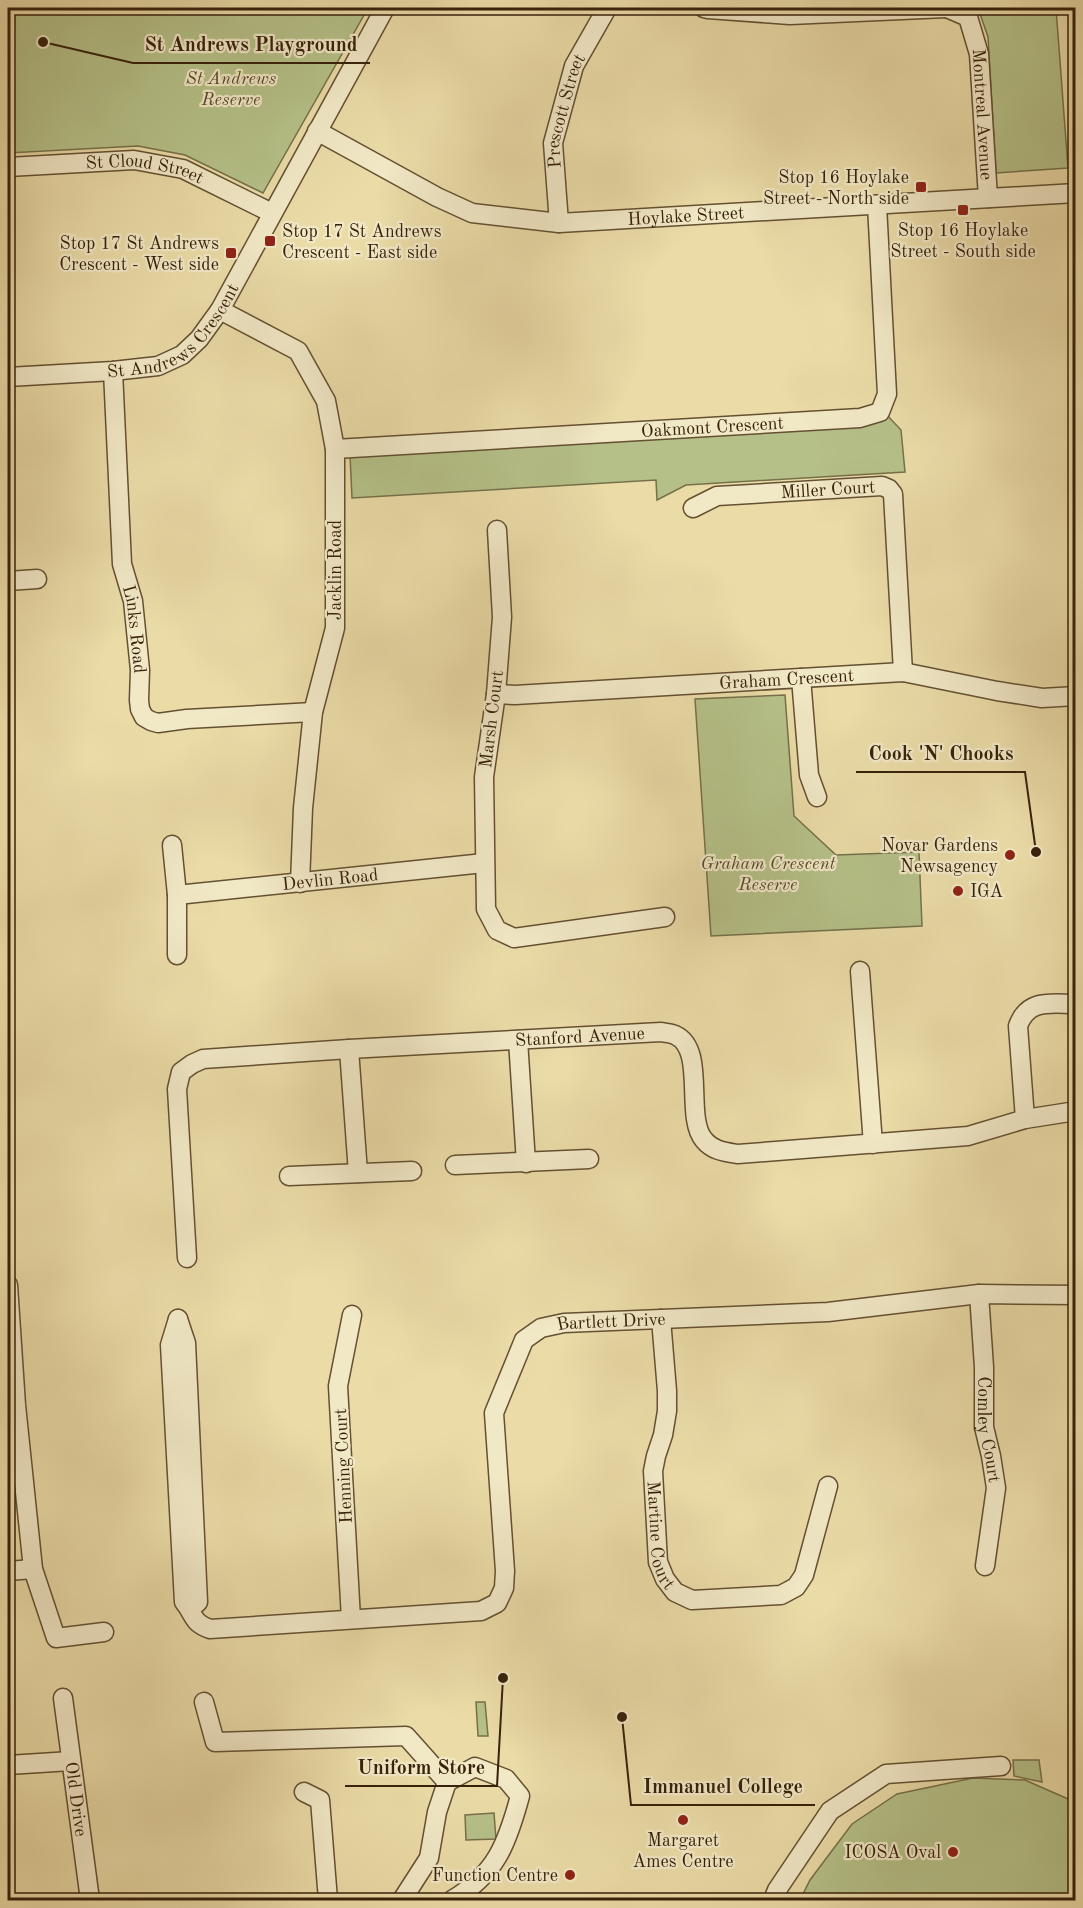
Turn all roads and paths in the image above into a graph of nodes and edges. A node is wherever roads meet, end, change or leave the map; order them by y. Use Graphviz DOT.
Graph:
graph roads {
  1 [pos="385,8"];
  2 [pos="608,8"];
  3 [pos="704,8"];
  4 [pos="947,8"];
  5 [pos="317,131"];
  6 [pos="8,167"];
  7 [pos="1076,193"];
  8 [pos="988,198"];
  9 [pos="877,205"];
  10 [pos="272,213"];
  11 [pos="559,223"];
  12 [pos="220,310"];
  13 [pos="113,371"];
  14 [pos="8,377"];
  15 [pos="335,449"];
  16 [pos="693,508"];
  17 [pos="497,530"];
  18 [pos="37,579"];
  19 [pos="8,581"];
  20 [pos="903,672"];
  21 [pos="801,678"];
  22 [pos="496,694"];
  23 [pos="1076,696"];
  24 [pos="313,712"];
  25 [pos="817,797"];
  26 [pos="172,845"];
  27 [pos="484,863"];
  28 [pos="300,882"];
  29 [pos="177,895"];
  30 [pos="664,917"];
  31 [pos="177,955"];
  32 [pos="860,971"];
  33 [pos="1076,1004"];
  34 [pos="518,1040"];
  35 [pos="349,1049"];
  36 [pos="1076,1111"];
  37 [pos="1025,1119"];
  38 [pos="873,1144"];
  39 [pos="589,1159"];
  40 [pos="526,1163"];
  41 [pos="455,1165"];
  42 [pos="412,1171"];
  43 [pos="358,1173"];
  44 [pos="289,1176"];
  45 [pos="187,1258"];
  46 [pos="8,1285"];
  47 [pos="979,1294"];
  48 [pos="1076,1295"];
  49 [pos="352,1315"];
  50 [pos="661,1319"];
  51 [pos="12,1406"];
  52 [pos="828,1486"];
  53 [pos="985,1566"];
  54 [pos="33,1569"];
  55 [pos="8,1571"];
  56 [pos="190,1610"];
  57 [pos="351,1619"];
  58 [pos="104,1632"];
  59 [pos="63,1698"];
  60 [pos="204,1702"];
  61 [pos="71,1761"];
  62 [pos="8,1765"];
  63 [pos="1001,1766"];
  64 [pos="447,1782"];
  65 [pos="304,1792"];
  66 [pos="330,1898"];
  67 [pos="90,1900"];
  68 [pos="402,1900"];
  69 [pos="452,1900"];
  70 [pos="773,1900"];
  1 -- 5 [label="street, St Andrews Crescent"];
  2 -- 11 [label="street, Prescott Street"];
  3 -- 4 [label="street, Montreal Avenue"];
  4 -- 8 [label="street, Montreal Avenue"];
  5 -- 10 [label="street, St Andrews Crescent"];
  5 -- 11 [label="street, Hoylake Street"];
  6 -- 10 [label="street, St Cloud Street"];
  7 -- 8 [label="street, Hoylake Street"];
  8 -- 9 [label="street, Hoylake Street"];
  9 -- 11 [label="street, Hoylake Street"];
  9 -- 15 [label="street, Oakmont Crescent"];
  10 -- 12 [label="street, St Andrews Crescent"];
  12 -- 13 [label="street, St Andrews Crescent"];
  12 -- 15 [label="street, Jacklin Road"];
  13 -- 14 [label="street, St Andrews Crescent"];
  13 -- 24 [label="street, Links Road"];
  15 -- 24 [label="street, Jacklin Road"];
  16 -- 20 [label="street, Miller Court"];
  17 -- 22 [label="street, Marsh Court"];
  18 -- 19 [label="street"];
  20 -- 21 [label="street, Graham Crescent"];
  20 -- 23 [label="street, Graham Crescent"];
  21 -- 22 [label="street, Graham Crescent"];
  21 -- 25 [label="street"];
  22 -- 27 [label="street, Marsh Court"];
  24 -- 28 [label="street, Jacklin Road"];
  26 -- 29 [label="street"];
  27 -- 28 [label="street, Devlin Road"];
  27 -- 30 [label="street, Marsh Court"];
  28 -- 29 [label="street, Devlin Road"];
  29 -- 31 [label="street"];
  32 -- 38 [label="street"];
  33 -- 37 [label="street"];
  34 -- 35 [label="street, Stanford Avenue"];
  34 -- 38 [label="street, Stanford Avenue"];
  34 -- 40 [label="street"];
  35 -- 43 [label="street"];
  35 -- 45 [label="street, Stanford Avenue"];
  36 -- 37 [label="street, Stanford Avenue"];
  37 -- 38 [label="street, Stanford Avenue"];
  39 -- 40 [label="street"];
  40 -- 41 [label="street"];
  42 -- 43 [label="street"];
  43 -- 44 [label="street"];
  46 -- 51 [label="street"];
  47 -- 48 [label="street, Bartlett Drive"];
  47 -- 50 [label="street, Bartlett Drive"];
  47 -- 53 [label="street, Comley Court"];
  49 -- 57 [label="street, Henning Court"];
  50 -- 52 [label="street, Martine Court"];
  50 -- 57 [label="street, Bartlett Drive"];
  51 -- 54 [label="street"];
  54 -- 55 [label="street"];
  54 -- 58 [label="street"];
  56 -- 56 [label="street"];
  56 -- 57 [label="street, Bartlett Drive"];
  59 -- 61 [label="street, Old Drive"];
  60 -- 64 [label="street"];
  61 -- 62 [label="street"];
  61 -- 67 [label="street, Old Drive"];
  63 -- 70 [label="street"];
  64 -- 68 [label="street"];
  64 -- 69 [label="street"];
  65 -- 66 [label="street"];
}
